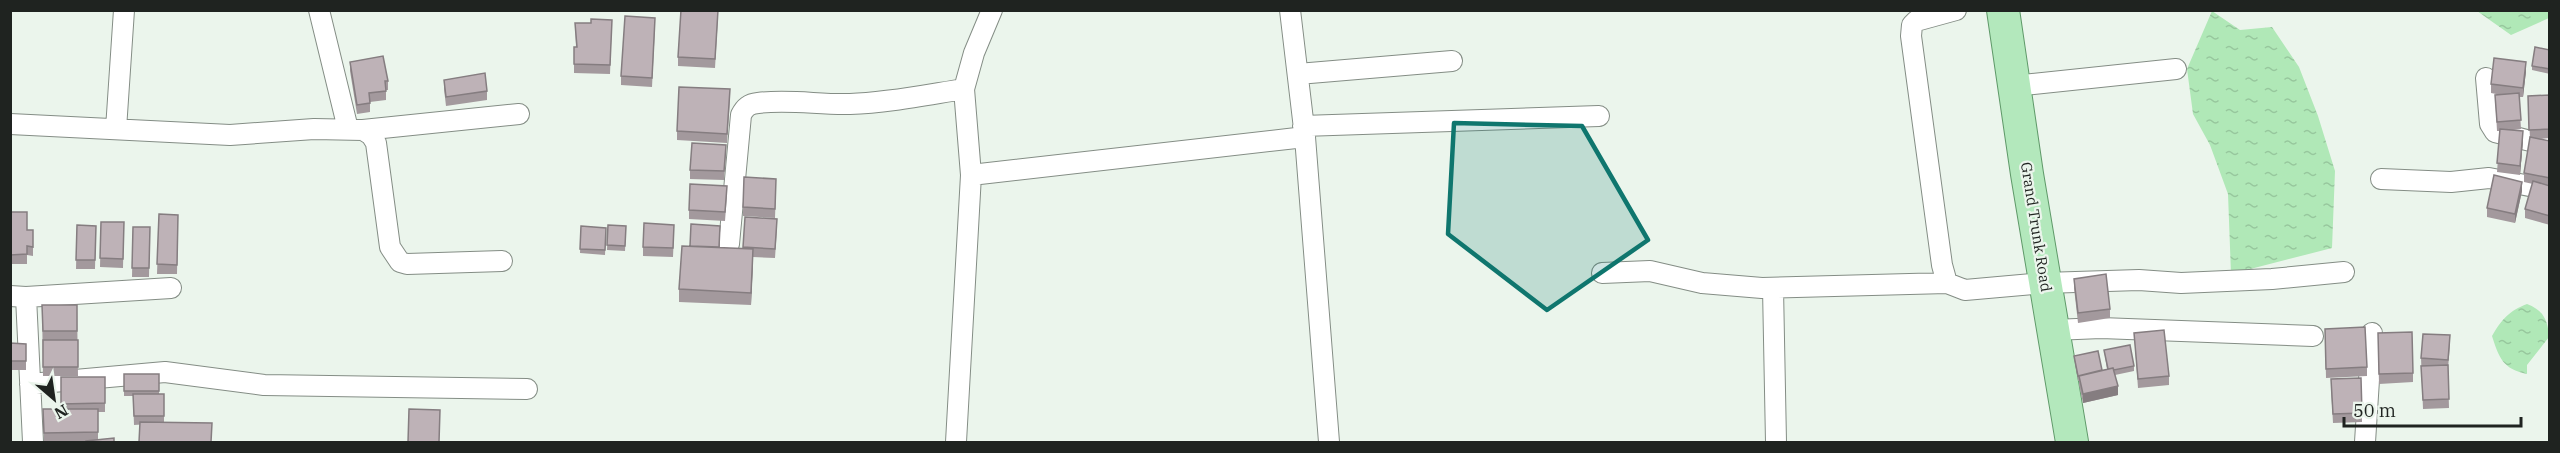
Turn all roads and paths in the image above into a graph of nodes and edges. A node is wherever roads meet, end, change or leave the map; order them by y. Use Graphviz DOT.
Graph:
graph roads {
  1 [pos="124,10"];
  2 [pos="319,10"];
  3 [pos="992,10"];
  4 [pos="1290,10"];
  5 [pos="1956,10"];
  6 [pos="2004,10"];
  7 [pos="1452,61"];
  8 [pos="2176,69"];
  9 [pos="1298,74"];
  10 [pos="2486,78"];
  11 [pos="2014,86"];
  12 [pos="964,89"];
  13 [pos="519,114"];
  14 [pos="1599,116"];
  15 [pos="10,124"];
  16 [pos="116,129"];
  17 [pos="355,129"];
  18 [pos="1304,132"];
  19 [pos="2550,146"];
  20 [pos="971,176"];
  21 [pos="2381,179"];
  22 [pos="2550,190"];
  23 [pos="729,244"];
  24 [pos="502,261"];
  25 [pos="2344,272"];
  26 [pos="1602,273"];
  27 [pos="1947,283"];
  28 [pos="2044,283"];
  29 [pos="171,288"];
  30 [pos="1773,288"];
  31 [pos="18,297"];
  32 [pos="2053,330"];
  33 [pos="2372,333"];
  34 [pos="2313,336"];
  35 [pos="30,384"];
  36 [pos="527,389"];
  37 [pos="33,442"];
  38 [pos="956,442"];
  39 [pos="1329,442"];
  40 [pos="1776,442"];
  41 [pos="2072,442"];
  42 [pos="2365,442"];
  1 -- 16 [label="street"];
  2 -- 17 [label="street"];
  3 -- 12 [label="street"];
  4 -- 9 [label="street"];
  5 -- 27 [label="street"];
  6 -- 11 [label="main road, Grand Trunk Road"];
  7 -- 9 [label="street"];
  8 -- 11 [label="street"];
  9 -- 18 [label="street"];
  10 -- 19 [label="street"];
  11 -- 28 [label="main road, Grand Trunk Road"];
  12 -- 20 [label="street"];
  12 -- 23 [label="street"];
  13 -- 17 [label="street"];
  14 -- 18 [label="street"];
  15 -- 16 [label="street"];
  16 -- 17 [label="street"];
  17 -- 24 [label="street"];
  18 -- 20 [label="street"];
  18 -- 39 [label="street"];
  20 -- 38 [label="street"];
  21 -- 22 [label="street"];
  25 -- 28 [label="street"];
  26 -- 30 [label="street"];
  27 -- 28 [label="street"];
  27 -- 30 [label="street"];
  28 -- 32 [label="main road, Grand Trunk Road"];
  29 -- 31 [label="street"];
  30 -- 40 [label="street"];
  31 -- 35 [label="street"];
  32 -- 34 [label="street"];
  32 -- 41 [label="main road, Grand Trunk Road"];
  33 -- 42 [label="street"];
  35 -- 36 [label="street"];
  35 -- 37 [label="street"];
}
